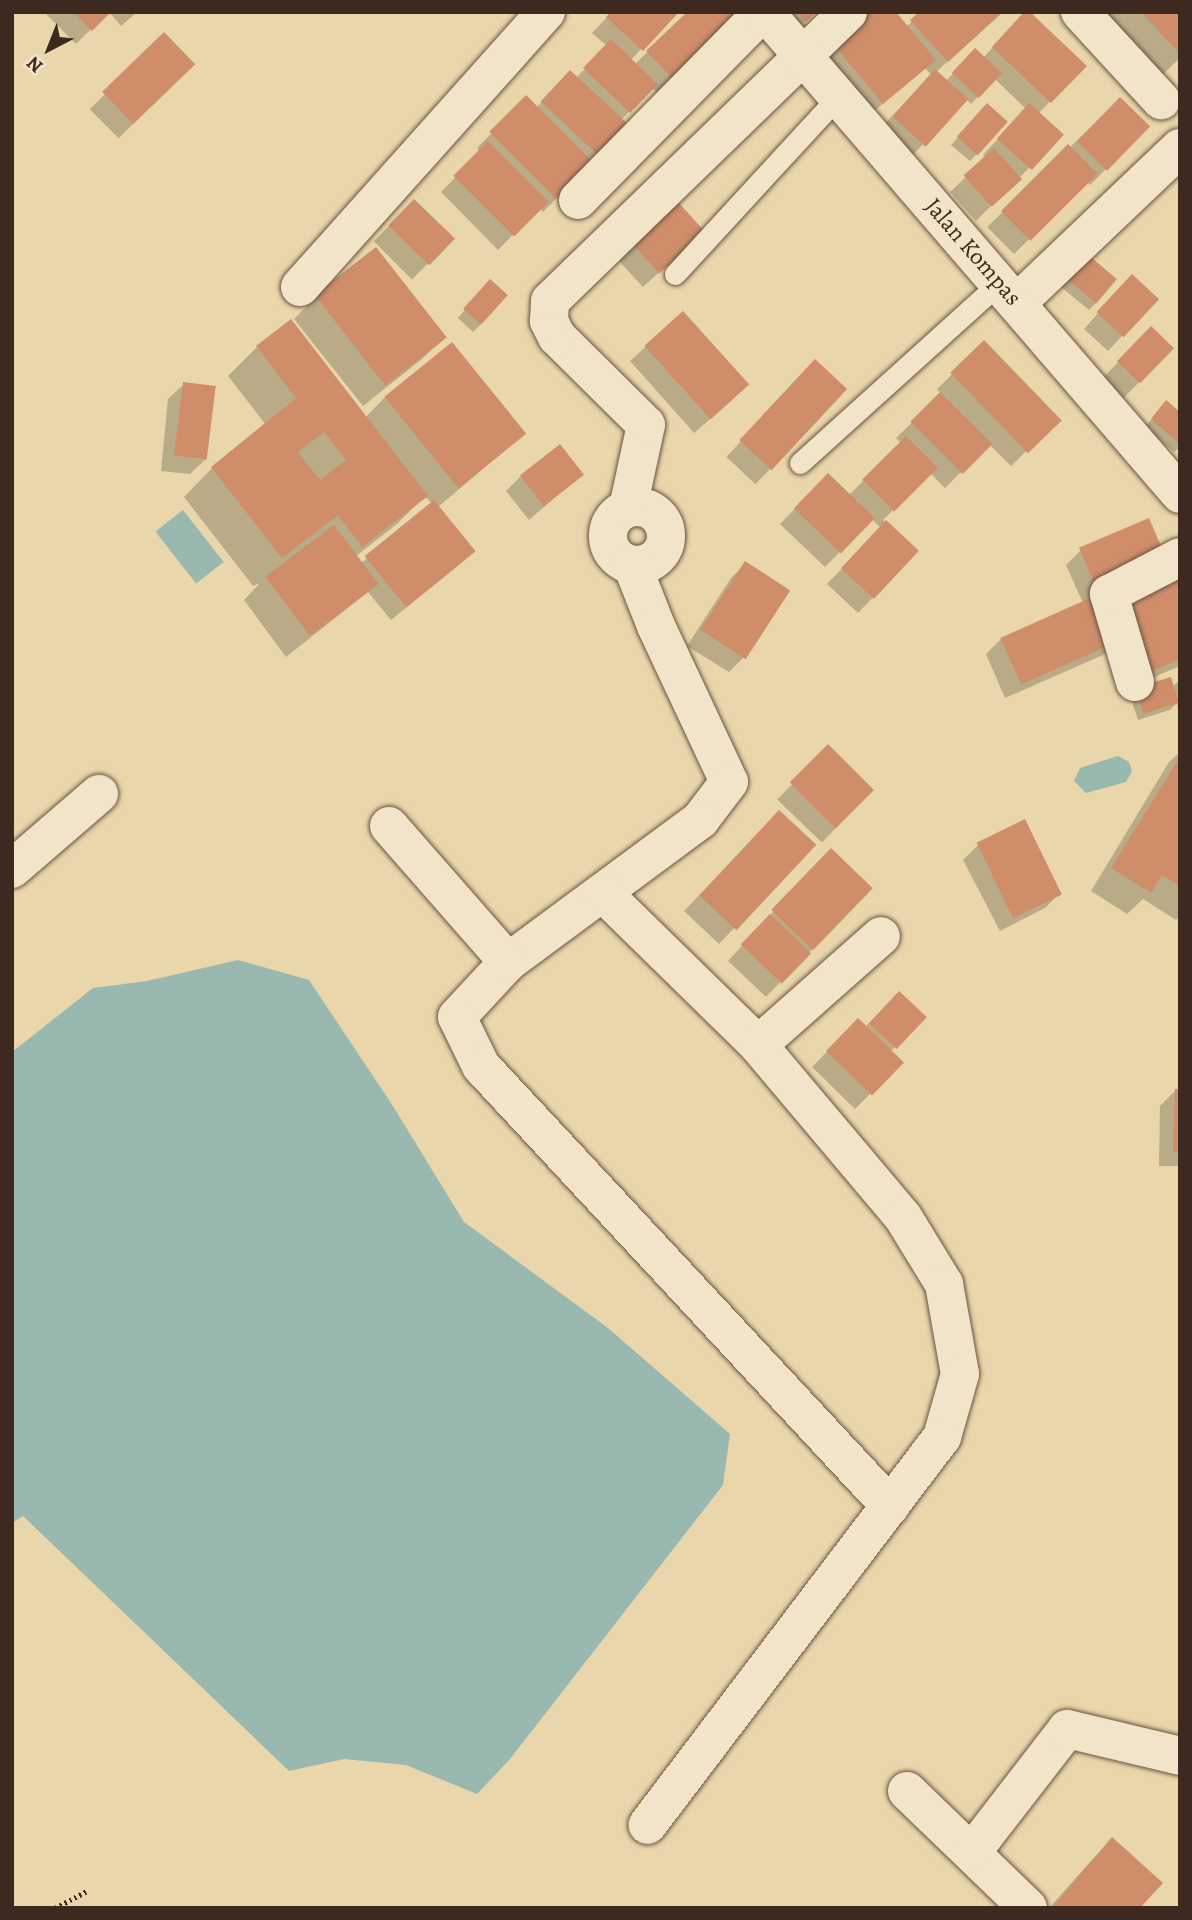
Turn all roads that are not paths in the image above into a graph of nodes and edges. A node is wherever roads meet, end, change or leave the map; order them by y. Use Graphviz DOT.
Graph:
graph roads {
  1 [pos="546,12"];
  2 [pos="764,12"];
  3 [pos="849,12"];
  4 [pos="1080,12"];
  5 [pos="801,56"];
  6 [pos="838,97"];
  7 [pos="1161,100"];
  8 [pos="1180,148"];
  9 [pos="578,200"];
  10 [pos="674,274"];
  11 [pos="300,287"];
  12 [pos="1008,293"];
  13 [pos="800,463"];
  14 [pos="1180,494"];
  15 [pos="1180,557"];
  16 [pos="1135,682"];
  17 [pos="99,794"];
  18 [pos="389,825"];
  19 [pos="12,869"];
  20 [pos="603,893"];
  21 [pos="881,936"];
  22 [pos="508,961"];
  23 [pos="758,1045"];
  24 [pos="890,1506"];
  25 [pos="1180,1756"];
  26 [pos="907,1791"];
  27 [pos="647,1825"];
  28 [pos="972,1852"];
  29 [pos="1028,1908"];
  1 -- 11 [label="street"];
  2 -- 5 [label="street, Jalan Kompas"];
  2 -- 9 [label="street"];
  3 -- 5 [label="street"];
  4 -- 7 [label="street"];
  5 -- 6 [label="street, Jalan Kompas"];
  5 -- 20 [label="street"];
  6 -- 10 [label="lane"];
  6 -- 12 [label="street, Jalan Kompas"];
  8 -- 12 [label="street"];
  12 -- 13 [label="lane"];
  12 -- 14 [label="street, Jalan Kompas"];
  15 -- 16 [label="street"];
  17 -- 19 [label="street"];
  18 -- 22 [label="street"];
  20 -- 22 [label="street"];
  20 -- 23 [label="street"];
  21 -- 23 [label="street"];
  22 -- 24 [label="street"];
  23 -- 24 [label="street"];
  24 -- 27 [label="street"];
  25 -- 28 [label="street"];
  26 -- 28 [label="street"];
  28 -- 29 [label="street"];
}
